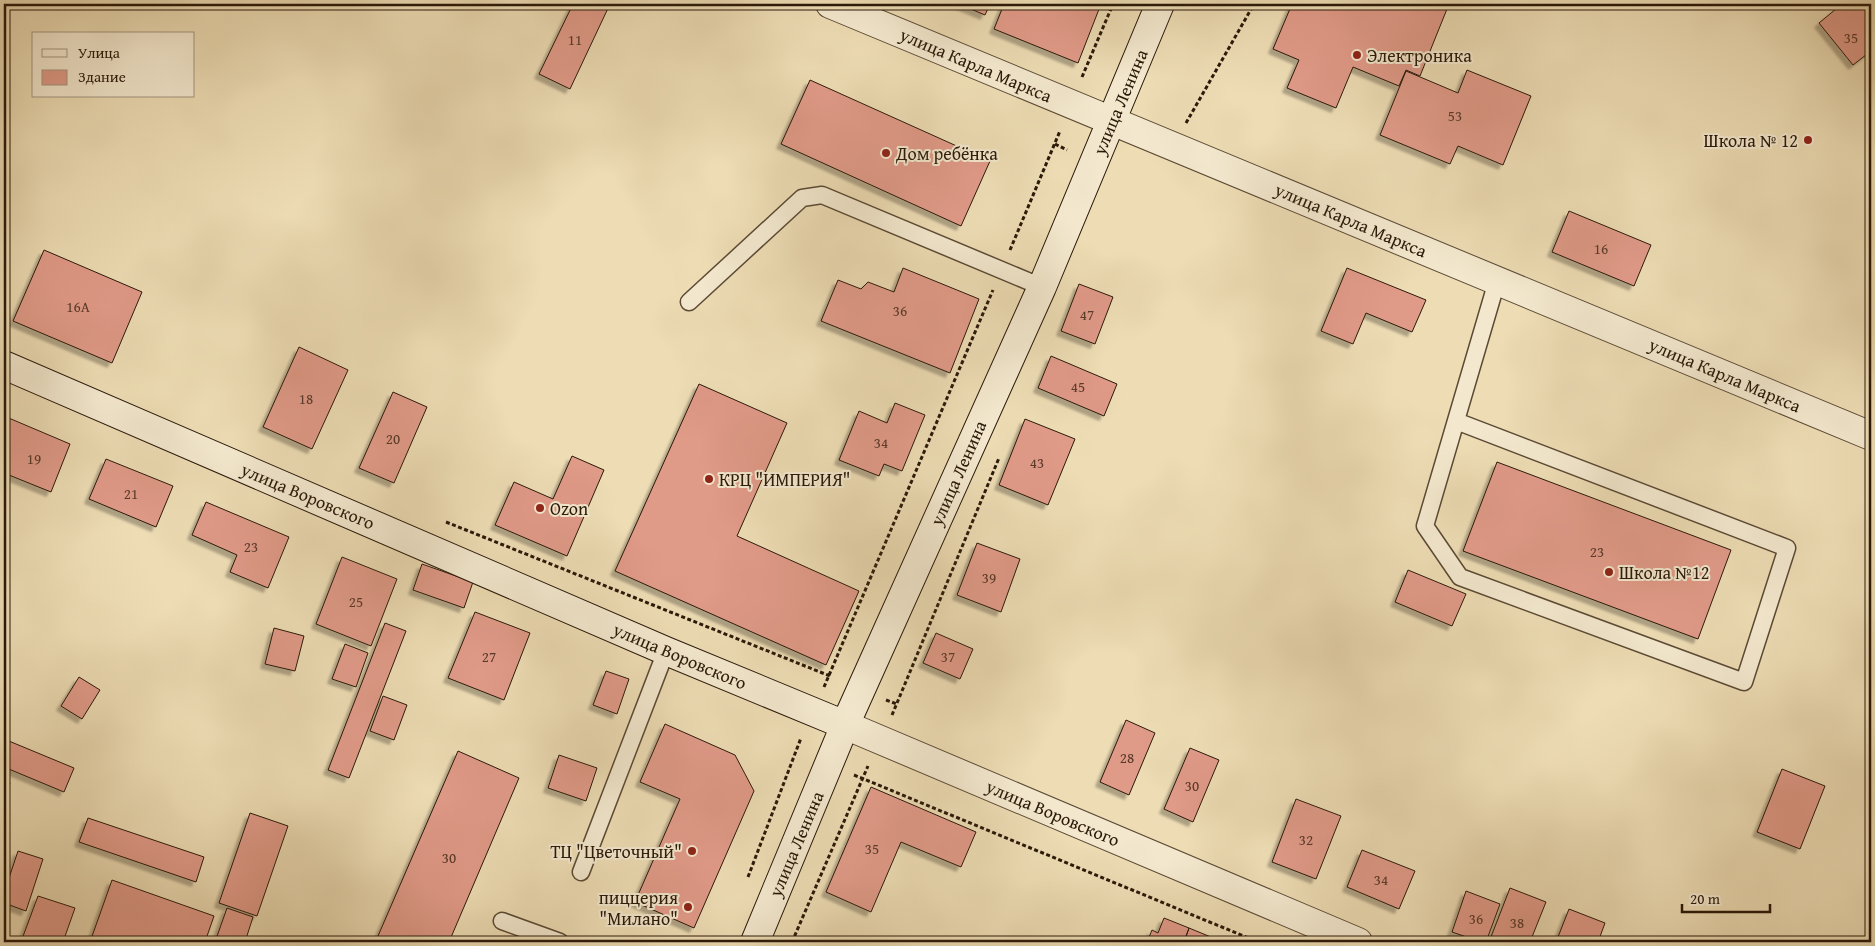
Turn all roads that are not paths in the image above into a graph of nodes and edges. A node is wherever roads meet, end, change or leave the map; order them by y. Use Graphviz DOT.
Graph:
graph roads {
  1 [pos="830,4"];
  2 [pos="1160,4"];
  3 [pos="1112,120"];
  4 [pos="1497,281"];
  5 [pos="1042,287"];
  6 [pos="689,302"];
  7 [pos="4,365"];
  8 [pos="1456,421"];
  9 [pos="1871,436"];
  10 [pos="666,651"];
  11 [pos="845,725"];
  12 [pos="581,872"];
  13 [pos="502,922"];
  14 [pos="560,942"];
  15 [pos="755,942"];
  16 [pos="1358,942"];
  1 -- 3 [label="street, улица Карла Маркса"];
  2 -- 3 [label="street, улица Ленина"];
  3 -- 4 [label="street, улица Карла Маркса"];
  3 -- 5 [label="street, улица Ленина"];
  4 -- 8 [label="lane"];
  4 -- 9 [label="street, улица Карла Маркса"];
  5 -- 6 [label="lane"];
  5 -- 11 [label="street, улица Ленина"];
  7 -- 10 [label="street, улица Воровского"];
  8 -- 8 [label="lane"];
  10 -- 11 [label="street, улица Воровского"];
  10 -- 12 [label="lane"];
  11 -- 15 [label="street, улица Ленина"];
  11 -- 16 [label="street, улица Воровского"];
  13 -- 14 [label="lane"];
}
